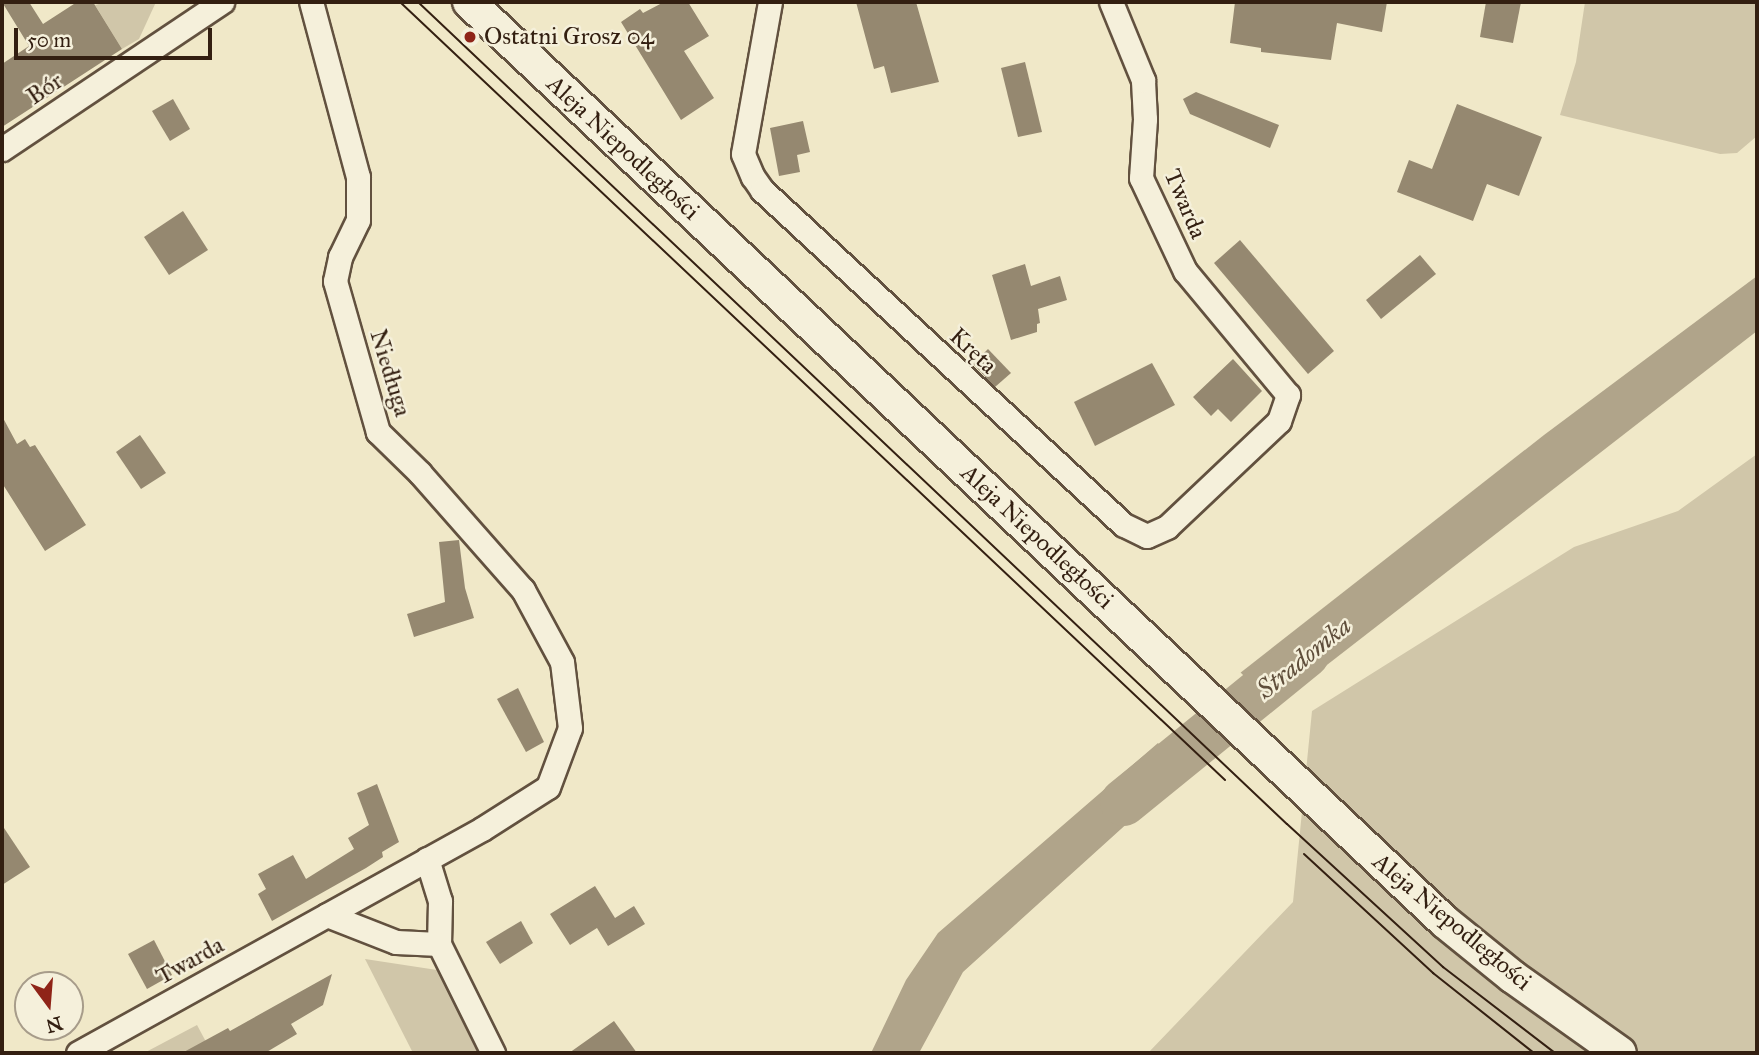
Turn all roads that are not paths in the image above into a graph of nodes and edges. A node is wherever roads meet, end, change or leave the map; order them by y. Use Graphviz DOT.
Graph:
graph roads {
  1 [pos="222,2"];
  2 [pos="310,2"];
  3 [pos="469,2"];
  4 [pos="770,2"];
  5 [pos="1111,2"];
  6 [pos="2,149"];
  7 [pos="1288,396"];
  8 [pos="548,787"];
  9 [pos="427,859"];
  10 [pos="327,915"];
  11 [pos="439,944"];
  12 [pos="78,1053"];
  13 [pos="493,1053"];
  14 [pos="1620,1053"];
  1 -- 6 [label="street, Bór"];
  2 -- 8 [label="street, Niedługa"];
  3 -- 14 [label="street, Aleja Niepodległości"];
  4 -- 7 [label="street, Kręta"];
  5 -- 7 [label="street, Twarda"];
  8 -- 9 [label="street, Twarda"];
  9 -- 10 [label="street, Twarda"];
  9 -- 11 [label="street"];
  10 -- 11 [label="street"];
  10 -- 12 [label="street, Twarda"];
  11 -- 13 [label="street"];
}
